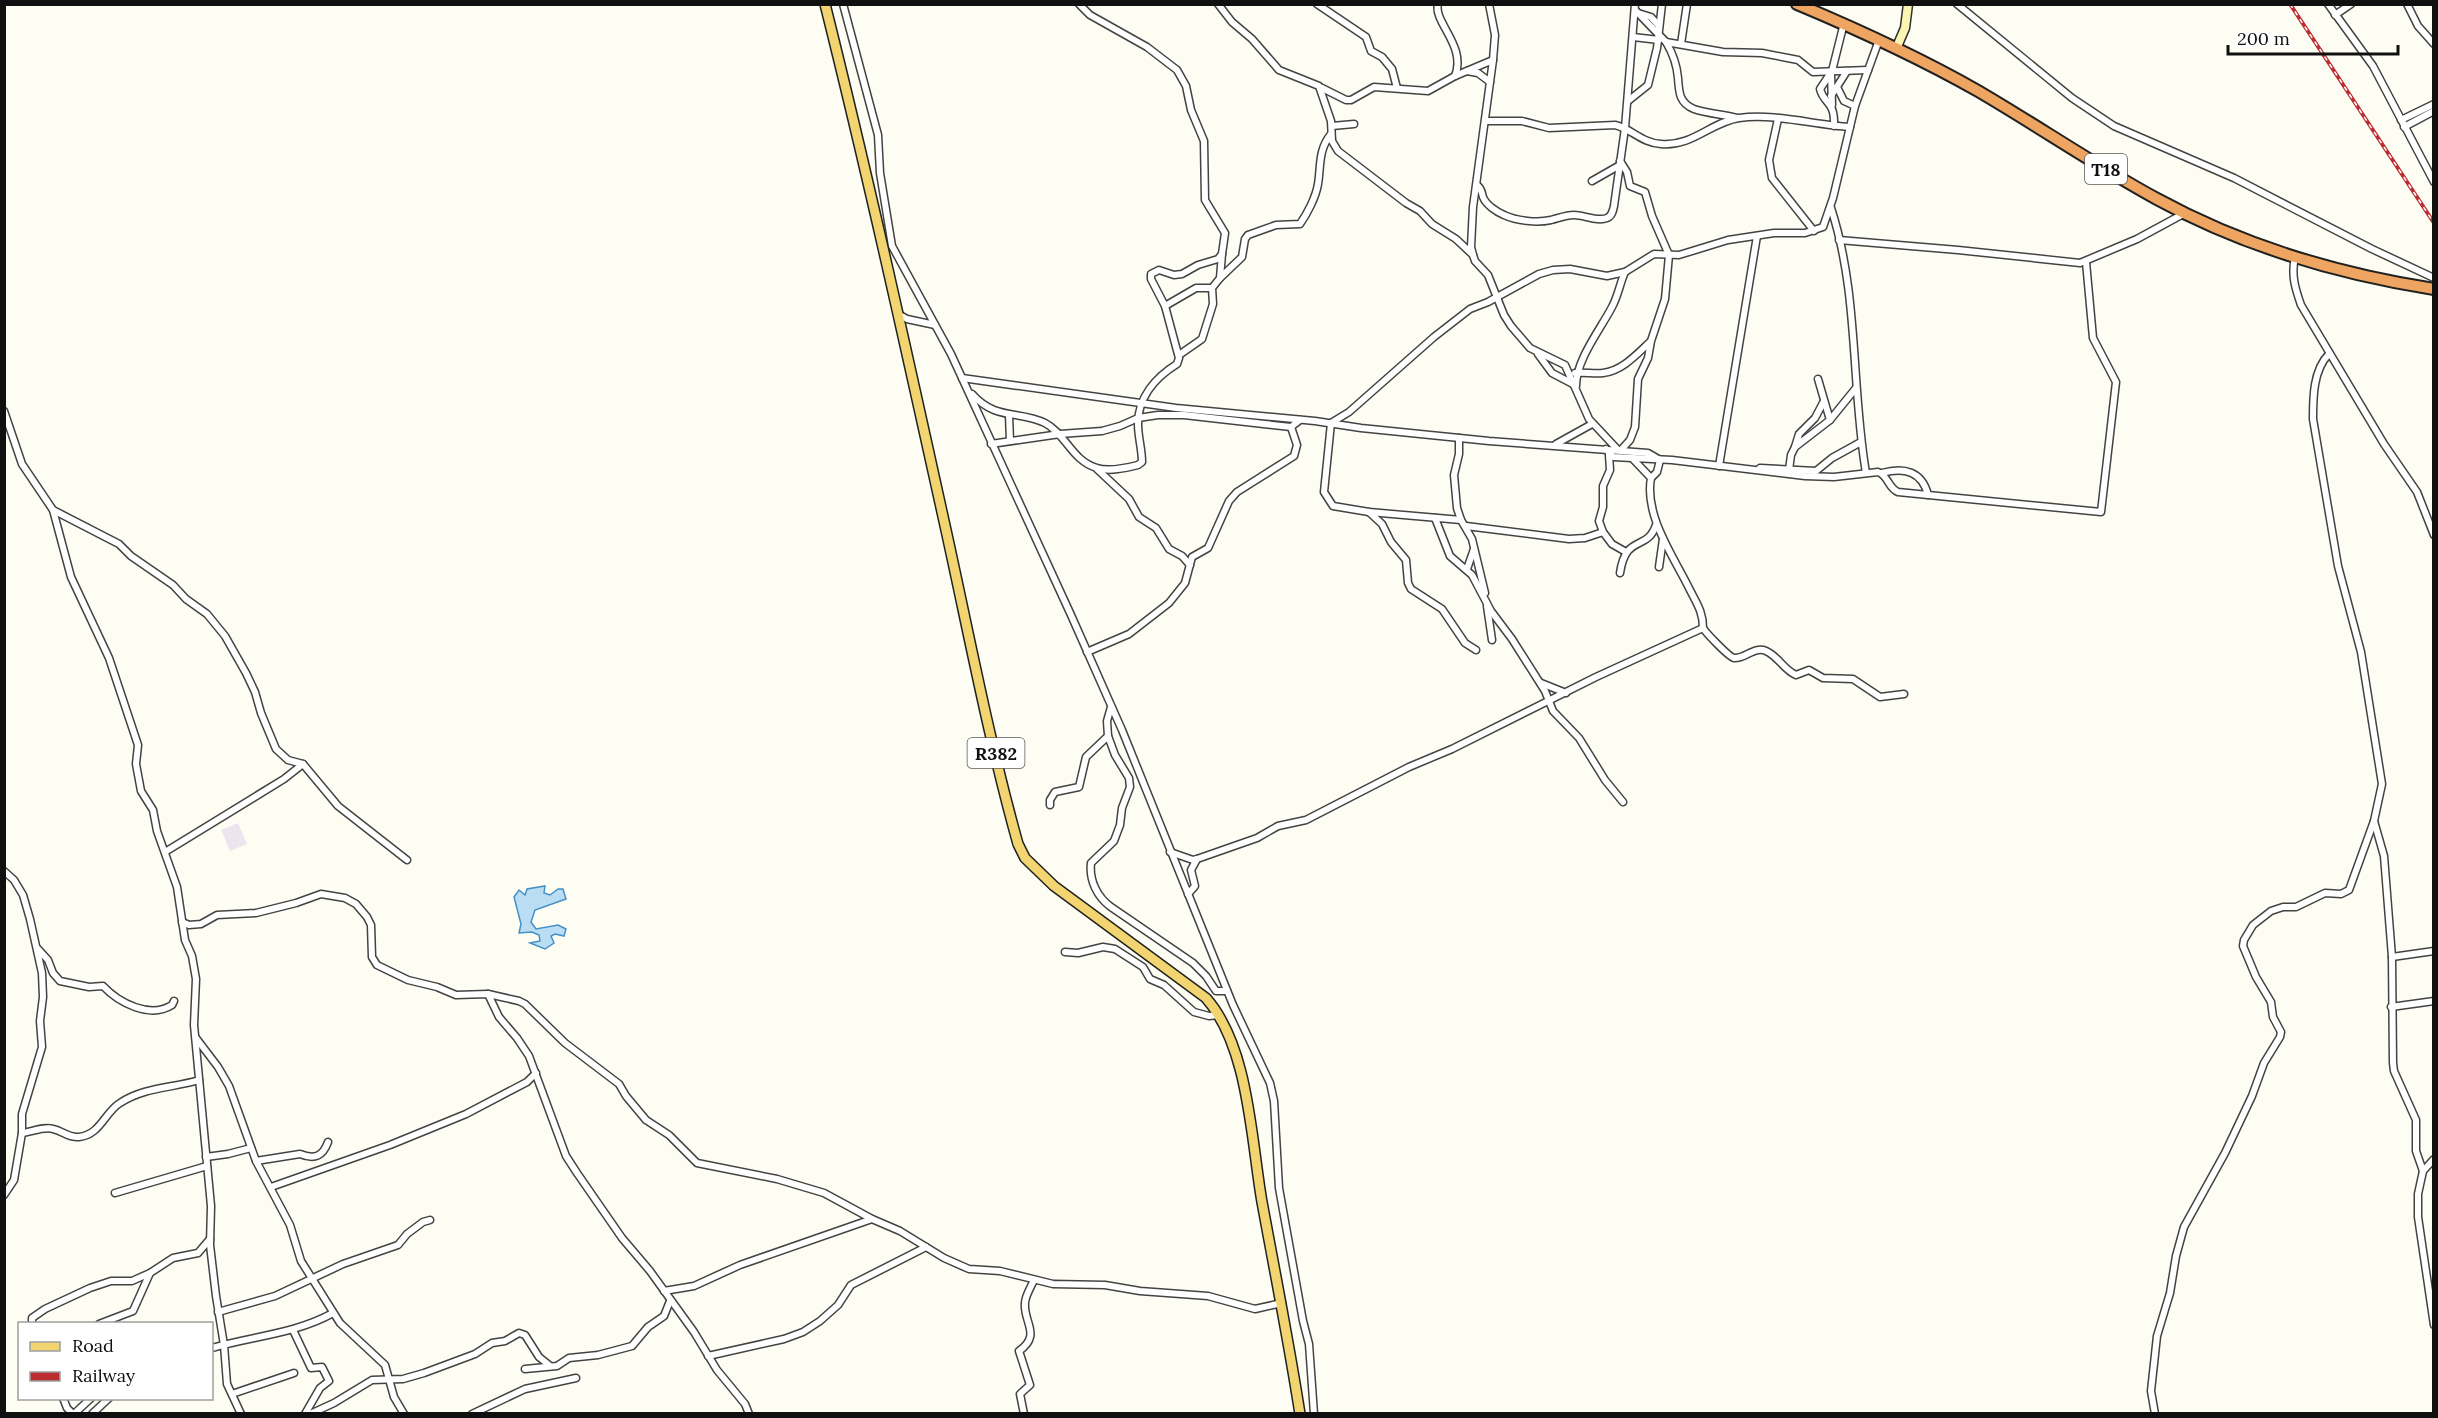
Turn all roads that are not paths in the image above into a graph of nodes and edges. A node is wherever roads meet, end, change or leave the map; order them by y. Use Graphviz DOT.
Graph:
graph roads {
  1 [pos="825,4"];
  2 [pos="843,4"];
  3 [pos="1079,4"];
  4 [pos="1317,4"];
  5 [pos="1438,4"];
  6 [pos="1489,4"];
  7 [pos="1662,4"];
  8 [pos="1687,4"];
  9 [pos="1797,4"];
  10 [pos="1908,4"];
  11 [pos="1956,4"];
  12 [pos="2328,4"];
  13 [pos="2351,4"];
  14 [pos="2407,4"];
  15 [pos="1220,5"];
  16 [pos="1636,9"];
  17 [pos="2336,15"];
  18 [pos="1844,23"];
  19 [pos="1659,26"];
  20 [pos="1633,37"];
  21 [pos="1661,40"];
  22 [pos="1880,40"];
  23 [pos="2433,44"];
  24 [pos="1681,45"];
  25 [pos="1896,48"];
  26 [pos="1494,60"];
  27 [pos="1458,66"];
  28 [pos="1868,70"];
  29 [pos="1466,71"];
  30 [pos="1847,71"];
  31 [pos="1832,72"];
  32 [pos="1455,76"];
  33 [pos="1490,82"];
  34 [pos="1319,86"];
  35 [pos="1837,87"];
  36 [pos="1397,88"];
  37 [pos="1831,96"];
  38 [pos="1628,101"];
  39 [pos="2433,104"];
  40 [pos="1832,106"];
  41 [pos="1855,106"];
  42 [pos="1696,110"];
  43 [pos="2433,111"];
  44 [pos="1738,118"];
  45 [pos="1778,119"];
  46 [pos="1486,121"];
  47 [pos="1354,124"];
  48 [pos="1720,124"];
  49 [pos="2402,124"];
  50 [pos="1332,126"];
  51 [pos="1834,126"];
  52 [pos="1850,127"];
  53 [pos="1625,128"];
  54 [pos="1331,134"];
  55 [pos="2433,162"];
  56 [pos="1620,163"];
  57 [pos="2425,168"];
  58 [pos="1592,181"];
  59 [pos="2433,182"];
  60 [pos="1477,185"];
  61 [pos="1831,207"];
  62 [pos="2186,213"];
  63 [pos="1814,231"];
  64 [pos="1757,236"];
  65 [pos="1839,240"];
  66 [pos="1222,254"];
  67 [pos="1473,255"];
  68 [pos="1669,255"];
  69 [pos="2295,257"];
  70 [pos="2086,262"];
  71 [pos="1625,272"];
  72 [pos="1220,278"];
  73 [pos="2433,278"];
  74 [pos="1212,288"];
  75 [pos="2433,288"];
  76 [pos="1496,297"];
  77 [pos="1165,306"];
  78 [pos="898,314"];
  79 [pos="936,325"];
  80 [pos="1651,341"];
  81 [pos="1536,352"];
  82 [pos="2329,354"];
  83 [pos="1179,355"];
  84 [pos="1573,373"];
  85 [pos="962,378"];
  86 [pos="1818,379"];
  87 [pos="1573,384"];
  88 [pos="1856,388"];
  89 [pos="968,390"];
  90 [pos="1576,393"];
  91 [pos="1824,401"];
  92 [pos="1142,403"];
  93 [pos="4,411"];
  94 [pos="1009,415"];
  95 [pos="1138,418"];
  96 [pos="1301,419"];
  97 [pos="1830,420"];
  98 [pos="1331,423"];
  99 [pos="6,424"];
  100 [pos="1592,424"];
  101 [pos="1291,427"];
  102 [pos="1060,434"];
  103 [pos="1459,438"];
  104 [pos="1630,440"];
  105 [pos="1010,441"];
  106 [pos="1861,442"];
  107 [pos="991,444"];
  108 [pos="1554,445"];
  109 [pos="1795,447"];
  110 [pos="1620,450"];
  111 [pos="1608,452"];
  112 [pos="1633,455"];
  113 [pos="1660,460"];
  114 [pos="1719,466"];
  115 [pos="1097,468"];
  116 [pos="1743,469"];
  117 [pos="1789,470"];
  118 [pos="1866,473"];
  119 [pos="1882,473"];
  120 [pos="1651,478"];
  121 [pos="1928,495"];
  122 [pos="53,510"];
  123 [pos="1369,512"];
  124 [pos="1435,518"];
  125 [pos="1461,520"];
  126 [pos="1656,525"];
  127 [pos="1466,526"];
  128 [pos="1603,532"];
  129 [pos="2433,535"];
  130 [pos="1663,538"];
  131 [pos="1475,548"];
  132 [pos="1626,552"];
  133 [pos="1190,565"];
  134 [pos="1659,567"];
  135 [pos="1467,569"];
  136 [pos="1620,573"];
  137 [pos="1486,603"];
  138 [pos="1703,628"];
  139 [pos="1492,640"];
  140 [pos="1476,650"];
  141 [pos="1087,652"];
  142 [pos="1539,682"];
  143 [pos="1566,693"];
  144 [pos="1904,694"];
  145 [pos="1549,702"];
  146 [pos="1111,706"];
  147 [pos="1108,736"];
  148 [pos="303,764"];
  149 [pos="1623,802"];
  150 [pos="1050,805"];
  151 [pos="2374,821"];
  152 [pos="165,852"];
  153 [pos="1170,852"];
  154 [pos="1197,859"];
  155 [pos="406,860"];
  156 [pos="4,871"];
  157 [pos="1188,894"];
  158 [pos="182,922"];
  159 [pos="37,946"];
  160 [pos="2433,951"];
  161 [pos="1065,952"];
  162 [pos="2392,957"];
  163 [pos="1227,991"];
  164 [pos="488,994"];
  165 [pos="174,1001"];
  166 [pos="2433,1001"];
  167 [pos="2391,1007"];
  168 [pos="1220,1015"];
  169 [pos="196,1037"];
  170 [pos="536,1073"];
  171 [pos="199,1080"];
  172 [pos="22,1133"];
  173 [pos="328,1142"];
  174 [pos="251,1148"];
  175 [pos="206,1156"];
  176 [pos="2433,1159"];
  177 [pos="256,1161"];
  178 [pos="207,1166"];
  179 [pos="2423,1171"];
  180 [pos="271,1187"];
  181 [pos="115,1193"];
  182 [pos="4,1196"];
  183 [pos="430,1220"];
  184 [pos="872,1220"];
  185 [pos="210,1239"];
  186 [pos="926,1247"];
  187 [pos="150,1273"];
  188 [pos="314,1278"];
  189 [pos="1034,1281"];
  190 [pos="664,1291"];
  191 [pos="670,1301"];
  192 [pos="1282,1303"];
  193 [pos="218,1312"];
  194 [pos="333,1313"];
  195 [pos="32,1322"];
  196 [pos="102,1322"];
  197 [pos="2433,1325"];
  198 [pos="293,1330"];
  199 [pos="224,1345"];
  200 [pos="213,1348"];
  201 [pos="708,1356"];
  202 [pos="549,1365"];
  203 [pos="525,1369"];
  204 [pos="294,1373"];
  205 [pos="390,1378"];
  206 [pos="576,1378"];
  207 [pos="232,1394"];
  208 [pos="64,1400"];
  209 [pos="89,1400"];
  210 [pos="106,1400"];
  211 [pos="73,1413"];
  212 [pos="92,1413"];
  213 [pos="241,1413"];
  214 [pos="305,1413"];
  215 [pos="310,1413"];
  216 [pos="404,1413"];
  217 [pos="472,1413"];
  218 [pos="749,1413"];
  219 [pos="1024,1413"];
  220 [pos="1300,1413"];
  221 [pos="1314,1413"];
  222 [pos="2155,1413"];
  1 -- 78 [label="main road, R382"];
  2 -- 79 [label="street"];
  3 -- 66 [label="street"];
  4 -- 36 [label="street"];
  5 -- 27 [label="street"];
  6 -- 26 [label="street"];
  7 -- 19 [label="street"];
  8 -- 24 [label="street"];
  9 -- 18 [label="highway, T18"];
  10 -- 25 [label="main road"];
  11 -- 73 [label="street"];
  12 -- 17 [label="street"];
  13 -- 17 [label="street"];
  14 -- 23 [label="street"];
  15 -- 34 [label="street"];
  16 -- 19 [label="street"];
  16 -- 20 [label="street"];
  16 -- 21 [label="street"];
  17 -- 49 [label="street"];
  18 -- 22 [label="highway, T18"];
  18 -- 31 [label="street"];
  19 -- 21 [label="street"];
  20 -- 21 [label="street"];
  20 -- 38 [label="street"];
  21 -- 24 [label="street"];
  21 -- 38 [label="street"];
  21 -- 42 [label="street"];
  22 -- 25 [label="highway, T18"];
  22 -- 28 [label="street"];
  24 -- 31 [label="street"];
  25 -- 62 [label="highway, T18"];
  26 -- 29 [label="street"];
  26 -- 33 [label="street"];
  27 -- 29 [label="street"];
  27 -- 32 [label="street"];
  28 -- 30 [label="street"];
  28 -- 41 [label="street"];
  29 -- 32 [label="street"];
  29 -- 33 [label="street"];
  30 -- 31 [label="street"];
  30 -- 35 [label="street"];
  31 -- 37 [label="street"];
  31 -- 40 [label="street"];
  32 -- 36 [label="street"];
  33 -- 46 [label="street"];
  34 -- 36 [label="street"];
  34 -- 50 [label="street"];
  35 -- 37 [label="street"];
  35 -- 41 [label="street"];
  37 -- 40 [label="street"];
  38 -- 53 [label="street"];
  39 -- 49 [label="street"];
  40 -- 51 [label="street"];
  41 -- 52 [label="street"];
  42 -- 44 [label="street"];
  42 -- 48 [label="street"];
  43 -- 49 [label="street"];
  44 -- 45 [label="street"];
  44 -- 48 [label="street"];
  45 -- 51 [label="street"];
  45 -- 63 [label="street"];
  46 -- 53 [label="street"];
  46 -- 60 [label="street"];
  47 -- 50 [label="street"];
  48 -- 53 [label="street"];
  49 -- 57 [label="street"];
  50 -- 54 [label="street"];
  51 -- 52 [label="street"];
  52 -- 61 [label="street"];
  53 -- 56 [label="street"];
  54 -- 67 [label="street"];
  54 -- 72 [label="street"];
  55 -- 57 [label="street"];
  56 -- 58 [label="street"];
  56 -- 60 [label="street"];
  56 -- 68 [label="street"];
  57 -- 59 [label="street"];
  60 -- 67 [label="street"];
  61 -- 63 [label="street"];
  61 -- 65 [label="street"];
  62 -- 69 [label="highway, T18"];
  62 -- 70 [label="street"];
  63 -- 64 [label="street"];
  64 -- 68 [label="street"];
  64 -- 114 [label="street"];
  65 -- 70 [label="street"];
  65 -- 88 [label="street"];
  66 -- 72 [label="street"];
  66 -- 77 [label="street"];
  67 -- 76 [label="street"];
  68 -- 71 [label="street"];
  68 -- 80 [label="street"];
  69 -- 75 [label="highway, T18"];
  69 -- 82 [label="street"];
  70 -- 121 [label="street"];
  71 -- 76 [label="street"];
  71 -- 84 [label="street"];
  72 -- 74 [label="street"];
  74 -- 77 [label="street"];
  74 -- 83 [label="street"];
  76 -- 81 [label="street"];
  76 -- 98 [label="street"];
  77 -- 83 [label="street"];
  78 -- 79 [label="street"];
  78 -- 168 [label="main road, R382"];
  79 -- 85 [label="street"];
  80 -- 84 [label="street"];
  80 -- 104 [label="street"];
  81 -- 84 [label="street"];
  81 -- 87 [label="street"];
  82 -- 129 [label="street"];
  82 -- 151 [label="street"];
  83 -- 92 [label="street"];
  84 -- 87 [label="street"];
  84 -- 90 [label="street"];
  85 -- 89 [label="street"];
  85 -- 92 [label="street"];
  86 -- 91 [label="street"];
  87 -- 90 [label="street"];
  88 -- 97 [label="street"];
  88 -- 106 [label="street"];
  89 -- 94 [label="street"];
  89 -- 107 [label="street"];
  90 -- 100 [label="street"];
  91 -- 97 [label="street"];
  91 -- 109 [label="street"];
  92 -- 95 [label="street"];
  92 -- 96 [label="street"];
  93 -- 99 [label="street"];
  94 -- 102 [label="street"];
  94 -- 105 [label="street"];
  95 -- 101 [label="street"];
  95 -- 102 [label="street"];
  95 -- 115 [label="street"];
  96 -- 98 [label="street"];
  96 -- 101 [label="street"];
  97 -- 109 [label="street"];
  98 -- 103 [label="street"];
  98 -- 123 [label="street"];
  99 -- 122 [label="street"];
  100 -- 108 [label="street"];
  100 -- 110 [label="street"];
  101 -- 133 [label="street"];
  102 -- 105 [label="street"];
  102 -- 115 [label="street"];
  103 -- 108 [label="street"];
  103 -- 125 [label="street"];
  104 -- 110 [label="street"];
  104 -- 112 [label="street"];
  105 -- 107 [label="street"];
  106 -- 117 [label="street"];
  106 -- 118 [label="street"];
  107 -- 141 [label="street"];
  108 -- 111 [label="street"];
  109 -- 117 [label="street"];
  110 -- 111 [label="street"];
  110 -- 112 [label="street"];
  111 -- 112 [label="street"];
  111 -- 128 [label="street"];
  112 -- 113 [label="street"];
  112 -- 120 [label="street"];
  113 -- 114 [label="street"];
  113 -- 120 [label="street"];
  114 -- 116 [label="street"];
  115 -- 133 [label="street"];
  116 -- 117 [label="street"];
  116 -- 118 [label="street"];
  118 -- 119 [label="street"];
  119 -- 121 [label="street"];
  119 -- 121 [label="street"];
  120 -- 126 [label="street"];
  122 -- 148 [label="street"];
  122 -- 152 [label="street"];
  123 -- 124 [label="street"];
  123 -- 140 [label="street"];
  124 -- 125 [label="street"];
  124 -- 135 [label="street"];
  125 -- 127 [label="street"];
  126 -- 130 [label="street"];
  126 -- 132 [label="street"];
  127 -- 128 [label="street"];
  127 -- 131 [label="street"];
  128 -- 132 [label="street"];
  130 -- 134 [label="street"];
  130 -- 138 [label="street"];
  131 -- 135 [label="street"];
  131 -- 137 [label="street"];
  132 -- 136 [label="street"];
  133 -- 141 [label="street"];
  135 -- 137 [label="street"];
  137 -- 139 [label="street"];
  137 -- 142 [label="street"];
  138 -- 143 [label="street"];
  138 -- 144 [label="street"];
  141 -- 146 [label="street"];
  142 -- 143 [label="street"];
  142 -- 145 [label="street"];
  143 -- 145 [label="street"];
  145 -- 149 [label="street"];
  145 -- 154 [label="street"];
  146 -- 147 [label="street"];
  146 -- 153 [label="street"];
  147 -- 150 [label="street"];
  147 -- 163 [label="street"];
  148 -- 152 [label="street"];
  148 -- 155 [label="street"];
  151 -- 162 [label="street"];
  151 -- 222 [label="street"];
  152 -- 158 [label="street"];
  153 -- 154 [label="street"];
  153 -- 157 [label="street"];
  154 -- 157 [label="street"];
  156 -- 159 [label="street"];
  157 -- 163 [label="street"];
  158 -- 164 [label="street"];
  158 -- 169 [label="street"];
  159 -- 165 [label="street"];
  159 -- 172 [label="street"];
  160 -- 162 [label="street"];
  161 -- 168 [label="street"];
  162 -- 167 [label="street"];
  163 -- 221 [label="street"];
  164 -- 170 [label="street"];
  164 -- 184 [label="street"];
  166 -- 167 [label="street"];
  167 -- 179 [label="street"];
  168 -- 192 [label="main road, R382"];
  169 -- 171 [label="street"];
  169 -- 174 [label="street"];
  170 -- 180 [label="street"];
  170 -- 190 [label="street"];
  171 -- 172 [label="street"];
  171 -- 175 [label="street"];
  172 -- 182 [label="street"];
  173 -- 177 [label="street"];
  174 -- 175 [label="street"];
  174 -- 177 [label="street"];
  175 -- 178 [label="street"];
  176 -- 179 [label="street"];
  177 -- 180 [label="street"];
  178 -- 181 [label="street"];
  178 -- 185 [label="street"];
  179 -- 197 [label="street"];
  180 -- 188 [label="street"];
  183 -- 188 [label="street"];
  184 -- 186 [label="street"];
  184 -- 190 [label="street"];
  185 -- 187 [label="street"];
  185 -- 193 [label="street"];
  186 -- 189 [label="street"];
  186 -- 201 [label="street"];
  187 -- 195 [label="street"];
  187 -- 196 [label="street"];
  188 -- 193 [label="street"];
  188 -- 194 [label="street"];
  189 -- 192 [label="street"];
  189 -- 219 [label="street"];
  190 -- 191 [label="street"];
  191 -- 201 [label="street"];
  191 -- 202 [label="street"];
  192 -- 220 [label="main road, R382"];
  193 -- 199 [label="street"];
  194 -- 198 [label="street"];
  194 -- 205 [label="street"];
  198 -- 199 [label="street"];
  198 -- 214 [label="street"];
  199 -- 200 [label="street"];
  199 -- 207 [label="street"];
  201 -- 218 [label="street"];
  202 -- 203 [label="street"];
  202 -- 205 [label="street"];
  204 -- 207 [label="street"];
  205 -- 215 [label="street"];
  205 -- 216 [label="street"];
  206 -- 217 [label="street"];
  207 -- 213 [label="street"];
  208 -- 211 [label="street"];
  209 -- 211 [label="street"];
  210 -- 212 [label="street"];
}
